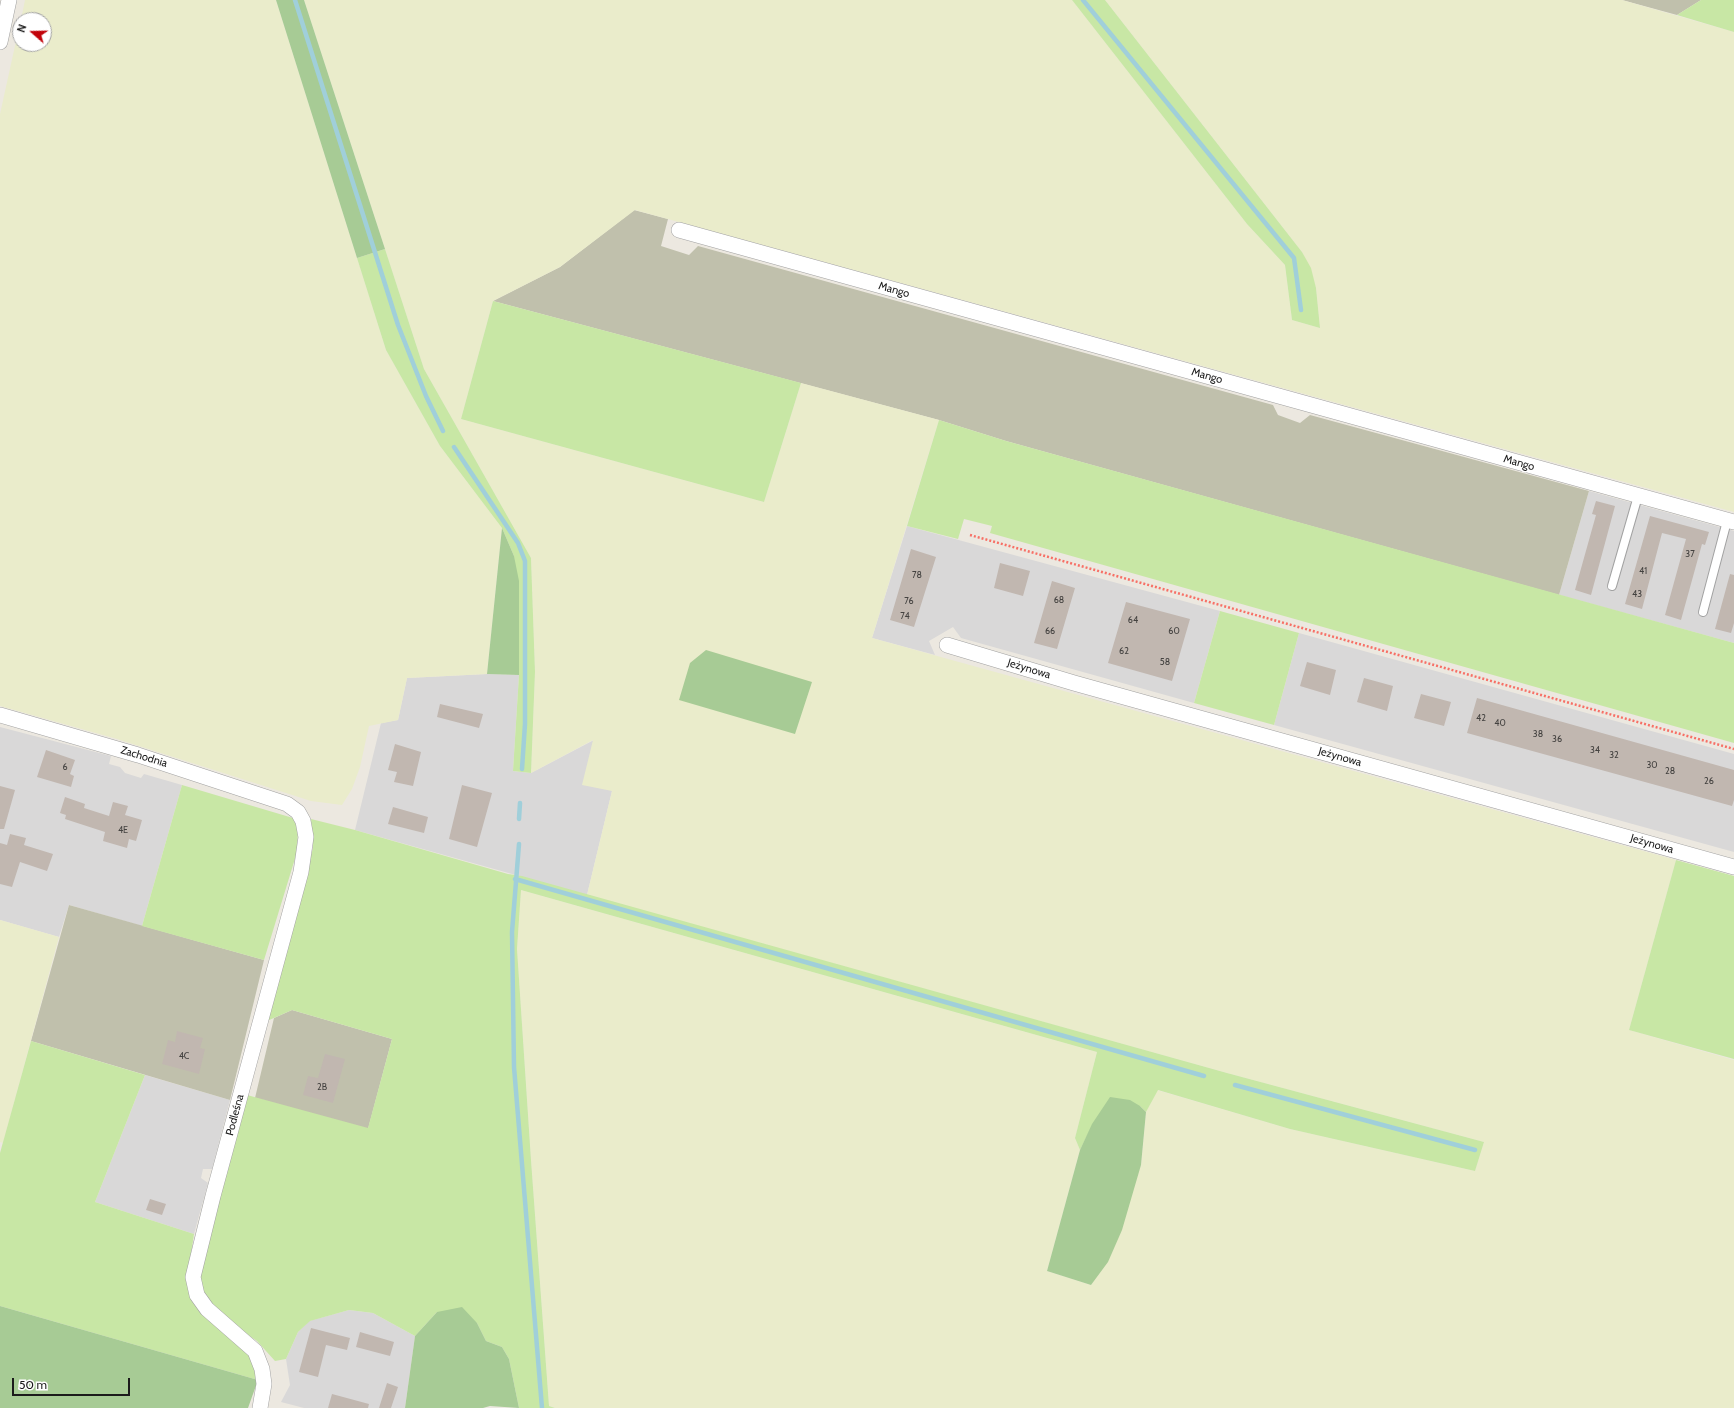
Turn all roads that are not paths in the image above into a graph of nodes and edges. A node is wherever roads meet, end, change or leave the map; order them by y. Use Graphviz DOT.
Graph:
graph roads {
  1 [pos="9,0"];
  2 [pos="0,42"];
  3 [pos="679,230"];
  4 [pos="1638,496"];
  5 [pos="1731,522"];
  6 [pos="1612,586"];
  7 [pos="1703,612"];
  8 [pos="947,645"];
  9 [pos="0,715"];
  10 [pos="287,804"];
  11 [pos="1734,867"];
  12 [pos="260,1408"];
  1 -- 2 [label="street"];
  3 -- 4 [label="street, Mango"];
  4 -- 5 [label="street, Mango"];
  4 -- 6 [label="lane"];
  5 -- 7 [label="lane"];
  8 -- 11 [label="street, Jeżynowa"];
  9 -- 10 [label="street, Zachodnia"];
  10 -- 12 [label="street, Podleśna"];
}
